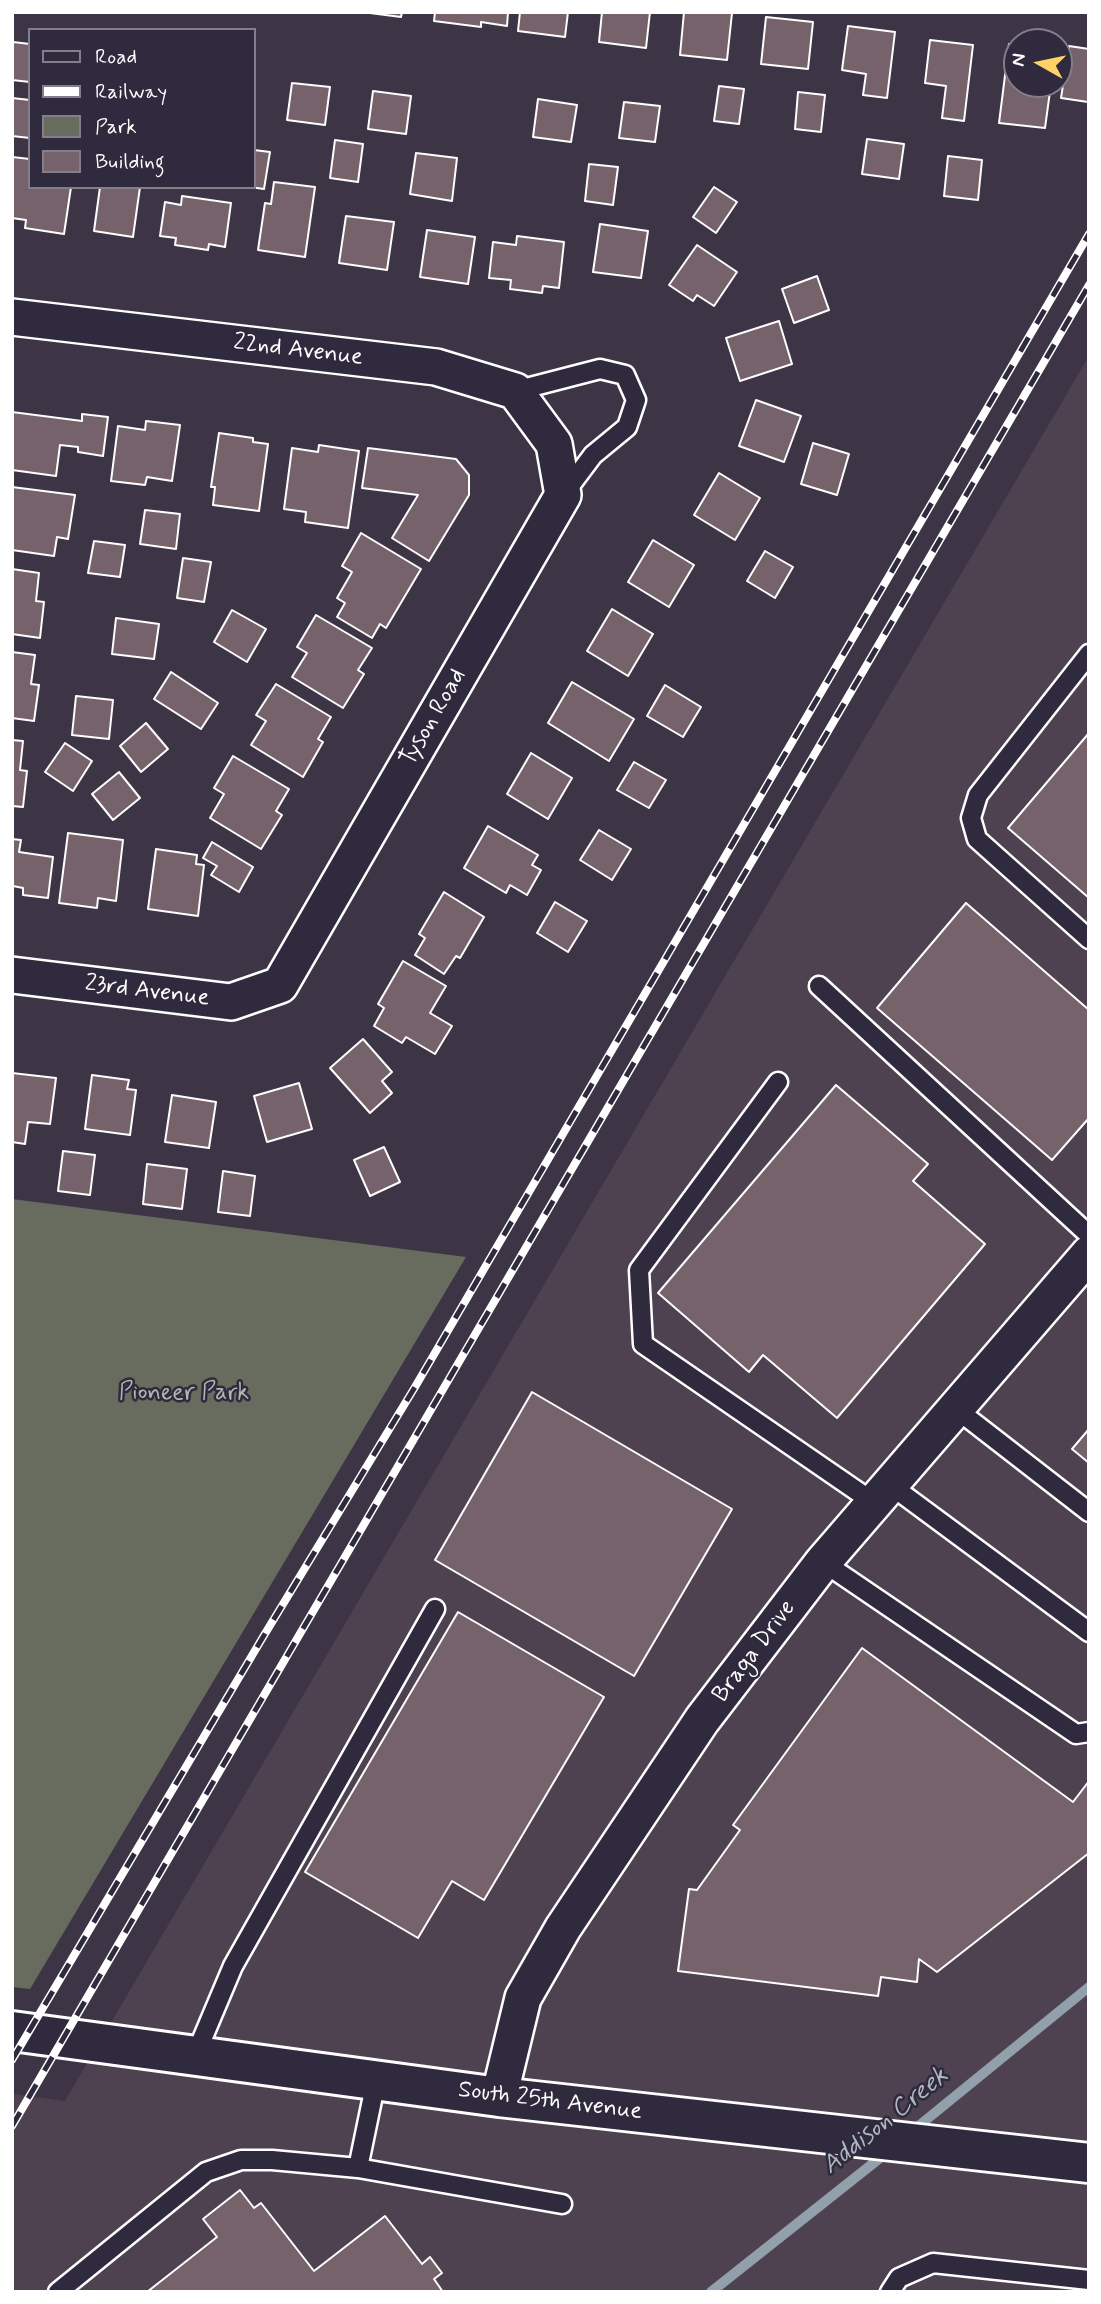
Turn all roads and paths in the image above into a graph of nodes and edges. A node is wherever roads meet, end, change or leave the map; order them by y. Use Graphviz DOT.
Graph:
graph roads {
  1 [pos="12,317"];
  2 [pos="515,391"];
  3 [pos="563,495"];
  4 [pos="1089,654"];
  5 [pos="1089,939"];
  6 [pos="12,975"];
  7 [pos="280,985"];
  8 [pos="819,986"];
  9 [pos="778,1082"];
  10 [pos="1089,1235"];
  11 [pos="1089,1254"];
  12 [pos="955,1408"];
  13 [pos="881,1493"];
  14 [pos="1089,1512"];
  15 [pos="823,1562"];
  16 [pos="435,1609"];
  17 [pos="1089,1632"];
  18 [pos="1089,1732"];
  19 [pos="12,2031"];
  20 [pos="195,2056"];
  21 [pos="376,2081"];
  22 [pos="499,2097"];
  23 [pos="1089,2163"];
  24 [pos="358,2168"];
  25 [pos="562,2204"];
  26 [pos="1089,2280"];
  27 [pos="58,2292"];
  28 [pos="890,2292"];
  1 -- 2 [label="street, 22nd Avenue"];
  2 -- 3 [label="street"];
  2 -- 3 [label="lane"];
  3 -- 7 [label="street, Tyson Road"];
  4 -- 5 [label="lane"];
  6 -- 7 [label="street, 23rd Avenue"];
  8 -- 10 [label="lane"];
  9 -- 13 [label="lane"];
  11 -- 12 [label="street, Braga Drive"];
  12 -- 13 [label="street, Braga Drive"];
  12 -- 14 [label="lane"];
  13 -- 15 [label="street, Braga Drive"];
  13 -- 17 [label="lane"];
  15 -- 18 [label="lane"];
  15 -- 22 [label="street, Braga Drive"];
  16 -- 20 [label="lane"];
  19 -- 20 [label="main road, South 25th Avenue"];
  20 -- 21 [label="main road, South 25th Avenue"];
  21 -- 22 [label="main road, South 25th Avenue"];
  21 -- 24 [label="lane"];
  22 -- 23 [label="main road, South 25th Avenue"];
  24 -- 25 [label="lane"];
  24 -- 27 [label="lane"];
  26 -- 28 [label="lane"];
}
